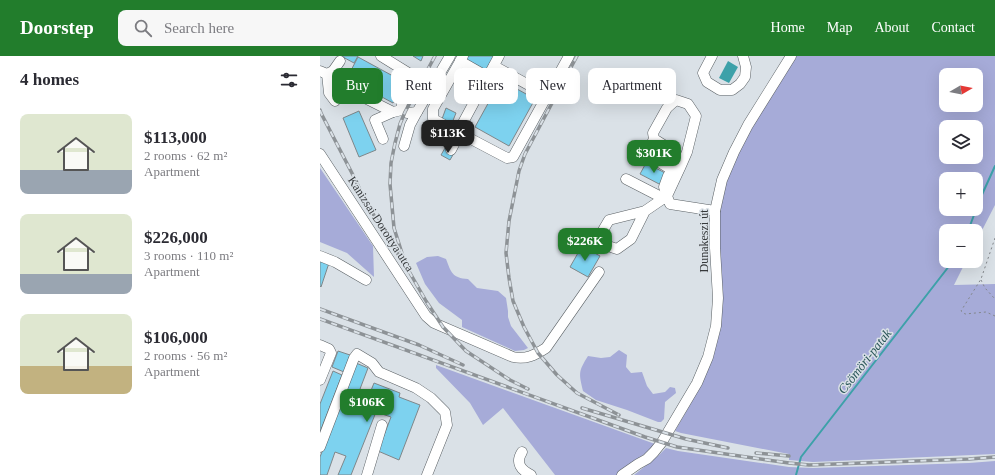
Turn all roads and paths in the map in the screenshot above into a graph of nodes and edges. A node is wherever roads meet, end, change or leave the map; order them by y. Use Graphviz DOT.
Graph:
graph roads {
  1 [pos="381,56"];
  2 [pos="450,56"];
  3 [pos="500,56"];
  4 [pos="569,56"];
  5 [pos="712,56"];
  6 [pos="743,56"];
  7 [pos="791,56"];
  8 [pos="461,58"];
  9 [pos="340,61"];
  10 [pos="494,66"];
  11 [pos="475,68"];
  12 [pos="562,68"];
  13 [pos="324,72"];
  14 [pos="526,84"];
  15 [pos="332,96"];
  16 [pos="381,104"];
  17 [pos="474,104"];
  18 [pos="542,104"];
  19 [pos="397,111"];
  20 [pos="417,112"];
  21 [pos="459,133"];
  22 [pos="383,139"];
  23 [pos="654,139"];
  24 [pos="404,146"];
  25 [pos="451,150"];
  26 [pos="320,154"];
  27 [pos="672,170"];
  28 [pos="626,179"];
  29 [pos="665,197"];
  30 [pos="645,211"];
  31 [pos="715,211"];
  32 [pos="995,238"];
  33 [pos="320,256"];
  34 [pos="599,272"];
  35 [pos="981,279"];
  36 [pos="366,280"];
  37 [pos="995,299"];
  38 [pos="995,316"];
  39 [pos="320,345"];
  40 [pos="320,380"];
  41 [pos="382,425"];
  42 [pos="320,447"];
  43 [pos="522,452"];
  44 [pos="367,475"];
  45 [pos="426,475"];
  46 [pos="532,475"];
  47 [pos="622,475"];
  1 -- 19 [label="street"];
  2 -- 20 [label="street"];
  3 -- 10 [label="street"];
  4 -- 12 [label="street"];
  5 -- 6 [label="street"];
  7 -- 31 [label="street, Dunakeszi út"];
  8 -- 11 [label="street"];
  8 -- 21 [label="street"];
  9 -- 13 [label="street"];
  10 -- 14 [label="street"];
  13 -- 15 [label="street"];
  16 -- 19 [label="street"];
  17 -- 21 [label="street"];
  18 -- 21 [label="street"];
  19 -- 20 [label="street"];
  19 -- 22 [label="street"];
  20 -- 24 [label="street"];
  21 -- 25 [label="street"];
  23 -- 27 [label="street"];
  23 -- 27 [label="street"];
  23 -- 29 [label="street"];
  26 -- 34 [label="street, Kanizsai Dorottya utca"];
  27 -- 29 [label="street"];
  28 -- 29 [label="street"];
  29 -- 30 [label="street"];
  29 -- 31 [label="street"];
  30 -- 30 [label="street"];
  31 -- 47 [label="street, Dunakeszi út"];
  32 -- 35 [label="path"];
  33 -- 36 [label="street"];
  35 -- 37 [label="path"];
  35 -- 38 [label="path"];
  39 -- 40 [label="street"];
  41 -- 44 [label="street"];
  42 -- 45 [label="street"];
  43 -- 46 [label="street"];
}
